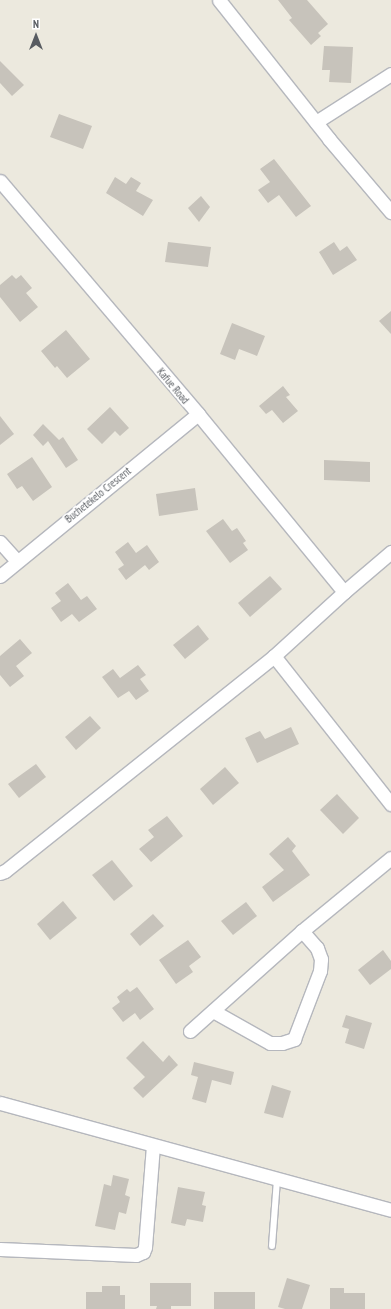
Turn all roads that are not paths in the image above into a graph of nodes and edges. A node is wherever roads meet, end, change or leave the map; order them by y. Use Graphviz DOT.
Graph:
graph roads {
  1 [pos="219,0"];
  2 [pos="391,74"];
  3 [pos="316,122"];
  4 [pos="0,181"];
  5 [pos="391,212"];
  6 [pos="198,414"];
  7 [pos="0,542"];
  8 [pos="391,552"];
  9 [pos="17,561"];
  10 [pos="0,576"];
  11 [pos="344,592"];
  12 [pos="274,656"];
  13 [pos="391,804"];
  14 [pos="391,858"];
  15 [pos="0,873"];
  16 [pos="302,931"];
  17 [pos="213,1011"];
  18 [pos="190,1031"];
  19 [pos="0,1103"];
  20 [pos="153,1146"];
  21 [pos="278,1179"];
  22 [pos="391,1210"];
  23 [pos="272,1246"];
  24 [pos="0,1249"];
  1 -- 3 [label="street"];
  2 -- 3 [label="street"];
  3 -- 5 [label="street"];
  4 -- 6 [label="street, Kafue Road"];
  6 -- 9 [label="street, Buchetekelo Crescent"];
  6 -- 11 [label="street, Kafue Road"];
  7 -- 9 [label="street"];
  8 -- 11 [label="street"];
  9 -- 10 [label="street, Buchetekelo Crescent"];
  11 -- 12 [label="street"];
  12 -- 13 [label="street"];
  12 -- 15 [label="street"];
  14 -- 16 [label="street"];
  16 -- 17 [label="street"];
  16 -- 17 [label="street"];
  17 -- 18 [label="street"];
  19 -- 20 [label="street"];
  20 -- 21 [label="street"];
  20 -- 24 [label="street"];
  21 -- 22 [label="street"];
  21 -- 23 [label="lane"];
}
